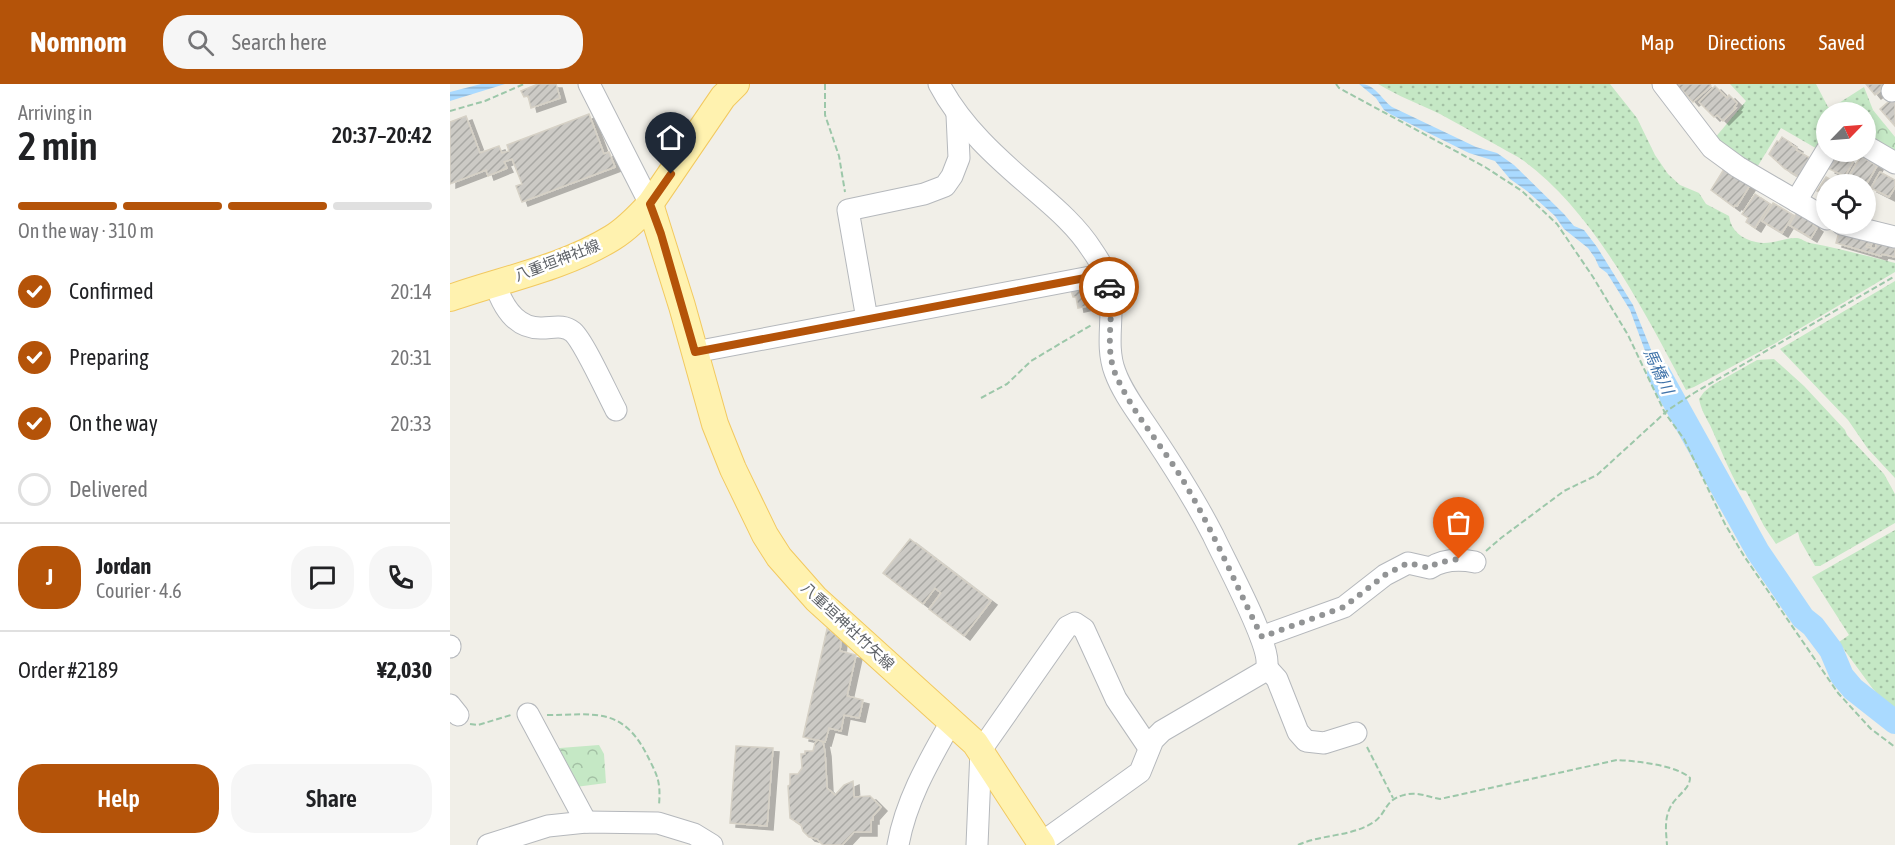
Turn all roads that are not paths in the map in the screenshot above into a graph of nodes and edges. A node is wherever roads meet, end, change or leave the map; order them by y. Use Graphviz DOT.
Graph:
graph roads {
  1 [pos="589,84"];
  2 [pos="736,84"];
  3 [pos="939,84"];
  4 [pos="1663,84"];
  5 [pos="957,115"];
  6 [pos="1876,152"];
  7 [pos="1820,162"];
  8 [pos="1895,163"];
  9 [pos="1796,201"];
  10 [pos="650,204"];
  11 [pos="1816,213"];
  12 [pos="1876,232"];
  13 [pos="1895,237"];
  14 [pos="1106,274"];
  15 [pos="495,283"];
  16 [pos="450,298"];
  17 [pos="867,319"];
  18 [pos="695,352"];
  19 [pos="616,410"];
  20 [pos="1475,562"];
  21 [pos="1262,637"];
  22 [pos="1267,668"];
  23 [pos="528,714"];
  24 [pos="951,722"];
  25 [pos="1356,733"];
  26 [pos="1149,748"];
  27 [pos="981,750"];
  28 [pos="586,822"];
  29 [pos="1042,844"];
  30 [pos="488,845"];
  31 [pos="712,845"];
  32 [pos="898,845"];
  33 [pos="977,845"];
  1 -- 10 [label="street"];
  2 -- 10 [label="main road, 八重垣神社線"];
  3 -- 5 [label="street"];
  4 -- 9 [label="street"];
  5 -- 14 [label="street"];
  5 -- 17 [label="street"];
  6 -- 8 [label="street"];
  7 -- 9 [label="street"];
  9 -- 11 [label="street"];
  10 -- 15 [label="main road, 八重垣神社線"];
  10 -- 18 [label="main road, 八重垣神社竹矢線"];
  12 -- 13 [label="street"];
  14 -- 17 [label="street"];
  14 -- 21 [label="street"];
  15 -- 16 [label="main road, 八重垣神社線"];
  15 -- 19 [label="street"];
  17 -- 18 [label="street"];
  18 -- 24 [label="main road, 八重垣神社竹矢線"];
  20 -- 21 [label="street"];
  21 -- 22 [label="street"];
  22 -- 25 [label="street"];
  22 -- 26 [label="street"];
  23 -- 28 [label="street"];
  24 -- 27 [label="main road, 八重垣神社竹矢線"];
  24 -- 32 [label="street"];
  26 -- 27 [label="street"];
  26 -- 29 [label="street"];
  27 -- 29 [label="main road, 八重垣神社竹矢線"];
  27 -- 33 [label="street"];
  28 -- 30 [label="street"];
  28 -- 31 [label="street"];
}
